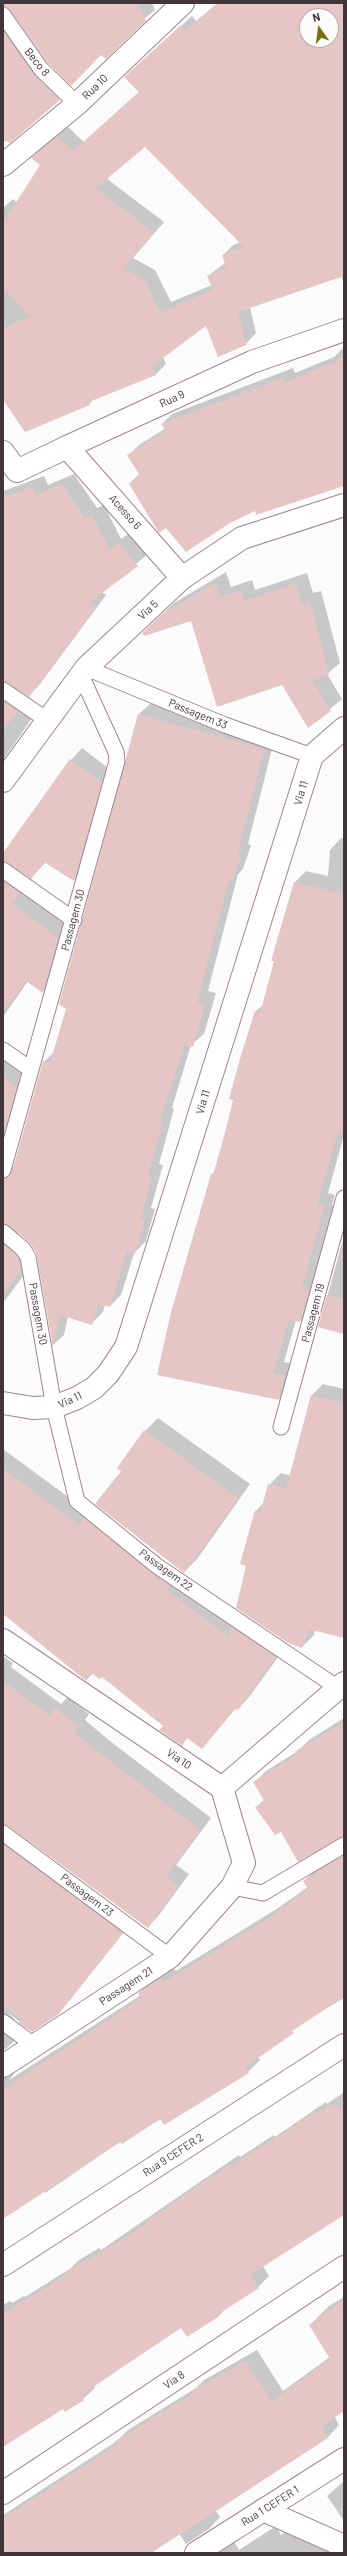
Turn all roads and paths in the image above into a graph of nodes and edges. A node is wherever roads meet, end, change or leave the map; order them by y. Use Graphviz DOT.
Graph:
graph roads {
  1 [pos="183,3"];
  2 [pos="3,16"];
  3 [pos="77,104"];
  4 [pos="3,165"];
  5 [pos="344,330"];
  6 [pos="67,447"];
  7 [pos="3,452"];
  8 [pos="10,474"];
  9 [pos="344,505"];
  10 [pos="182,578"];
  11 [pos="84,671"];
  12 [pos="3,690"];
  13 [pos="47,720"];
  14 [pos="344,728"];
  15 [pos="312,756"];
  16 [pos="3,781"];
  17 [pos="3,870"];
  18 [pos="74,920"];
  19 [pos="3,1050"];
  20 [pos="30,1069"];
  21 [pos="3,1170"];
  22 [pos="344,1198"];
  23 [pos="3,1232"];
  24 [pos="3,1403"];
  25 [pos="54,1407"];
  26 [pos="281,1427"];
  27 [pos="3,1640"];
  28 [pos="341,1686"];
  29 [pos="222,1788"];
  30 [pos="3,1833"];
  31 [pos="344,1845"];
  32 [pos="232,1887"];
  33 [pos="170,1957"];
  34 [pos="3,2022"];
  35 [pos="344,2044"];
  36 [pos="35,2046"];
  37 [pos="3,2066"];
  38 [pos="3,2265"];
  39 [pos="344,2267"];
  40 [pos="344,2459"];
  41 [pos="3,2493"];
  42 [pos="263,2510"];
  43 [pos="344,2546"];
  44 [pos="196,2553"];
  1 -- 3 [label="street, Rua 10"];
  2 -- 3 [label="lane, Beco 8"];
  3 -- 4 [label="street, Rua 10"];
  5 -- 6 [label="street, Rua 9"];
  6 -- 8 [label="street, Rua 9"];
  6 -- 10 [label="street, Acesso 6"];
  7 -- 8 [label="street"];
  9 -- 10 [label="street, Via 5"];
  10 -- 11 [label="street, Via 5"];
  11 -- 13 [label="street, Via 5"];
  11 -- 15 [label="lane, Passagem 33"];
  11 -- 18 [label="lane, Passagem 30"];
  12 -- 13 [label="lane"];
  13 -- 16 [label="street, Via 5"];
  14 -- 15 [label="street"];
  15 -- 25 [label="street, Via 11"];
  17 -- 18 [label="lane"];
  18 -- 20 [label="lane, Passagem 30"];
  19 -- 20 [label="lane"];
  20 -- 21 [label="lane, Passagem 30"];
  22 -- 26 [label="lane, Passagem 19"];
  23 -- 25 [label="lane, Passagem 30"];
  24 -- 25 [label="street, Via 11"];
  25 -- 28 [label="lane, Passagem 22"];
  27 -- 29 [label="street, Via 10"];
  28 -- 29 [label="street"];
  29 -- 32 [label="street, Passagem 21"];
  30 -- 33 [label="lane, Passagem 23"];
  31 -- 32 [label="lane"];
  32 -- 33 [label="street, Passagem 21"];
  33 -- 36 [label="street, Passagem 21"];
  34 -- 36 [label="lane"];
  35 -- 38 [label="street, Rua 9 CEFER 2"];
  36 -- 37 [label="street, Passagem 21"];
  39 -- 41 [label="street, Via 8"];
  40 -- 42 [label="street, Rua 1 CEFER 1"];
  42 -- 43 [label="street"];
  42 -- 44 [label="street, Rua 1 CEFER 1"];
}
